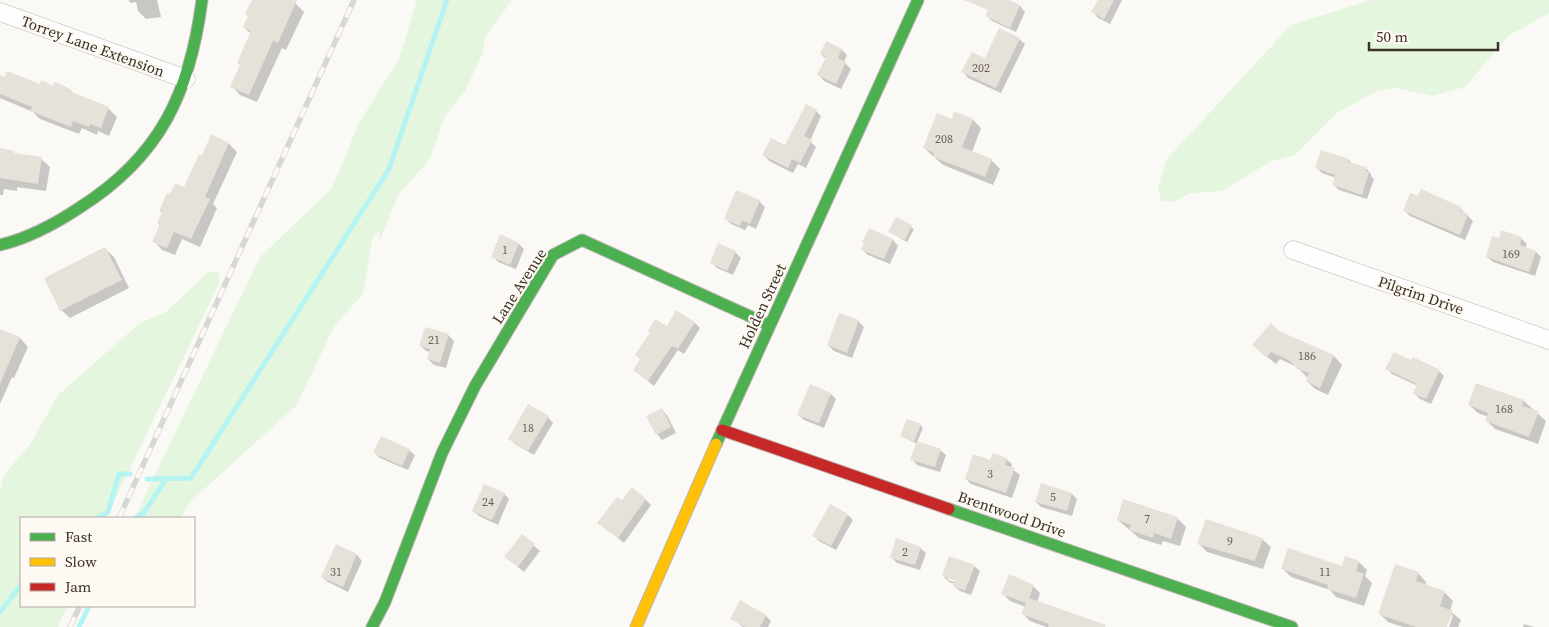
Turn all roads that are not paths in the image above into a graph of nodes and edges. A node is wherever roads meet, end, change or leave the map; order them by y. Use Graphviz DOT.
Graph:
graph roads {
  1 [pos="202,0"];
  2 [pos="918,0"];
  3 [pos="0,12"];
  4 [pos="186,79"];
  5 [pos="0,245"];
  6 [pos="1293,250"];
  7 [pos="769,325"];
  8 [pos="1549,340"];
  9 [pos="722,430"];
  10 [pos="372,627"];
  11 [pos="636,627"];
  12 [pos="1292,627"];
  1 -- 4 [label="street"];
  2 -- 7 [label="street, Holden Street"];
  3 -- 4 [label="street, Torrey Lane Extension"];
  4 -- 5 [label="street"];
  6 -- 8 [label="street, Pilgrim Drive"];
  7 -- 9 [label="street, Holden Street"];
  7 -- 10 [label="street, Lane Avenue"];
  9 -- 11 [label="street, Holden Street"];
  9 -- 12 [label="street, Brentwood Drive"];
}
